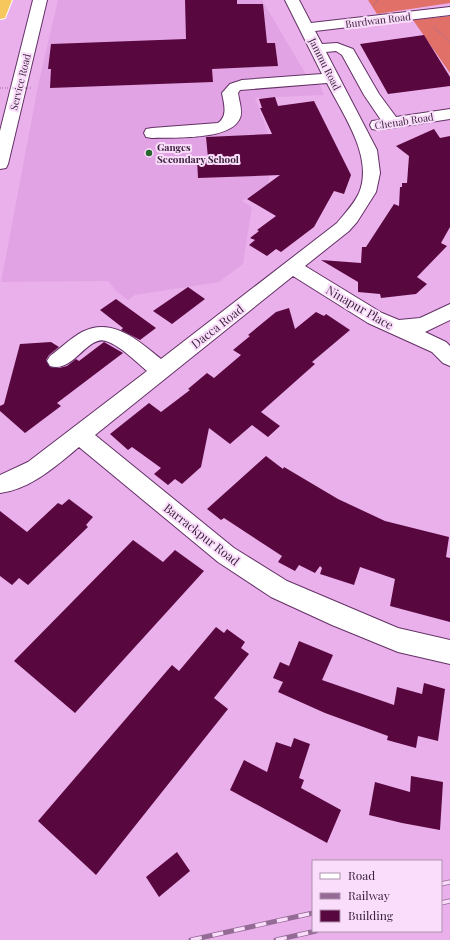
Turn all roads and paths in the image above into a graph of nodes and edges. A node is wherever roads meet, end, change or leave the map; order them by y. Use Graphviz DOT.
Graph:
graph roads {
  1 [pos="5,0"];
  2 [pos="9,0"];
  3 [pos="40,0"];
  4 [pos="292,0"];
  5 [pos="450,11"];
  6 [pos="0,14"];
  7 [pos="306,28"];
  8 [pos="318,51"];
  9 [pos="332,78"];
  10 [pos="0,88"];
  11 [pos="31,88"];
  12 [pos="340,94"];
  13 [pos="450,114"];
  14 [pos="392,123"];
  15 [pos="359,128"];
  16 [pos="152,133"];
  17 [pos="0,164"];
  18 [pos="292,267"];
  19 [pos="448,313"];
  20 [pos="395,328"];
  21 [pos="450,358"];
  22 [pos="57,361"];
  23 [pos="161,371"];
  24 [pos="80,434"];
  25 [pos="0,484"];
  26 [pos="450,652"];
  1 -- 6 [label="highway"];
  2 -- 6 [label="highway"];
  3 -- 17 [label="street, Service Road"];
  4 -- 7 [label="street, Jammu Road"];
  5 -- 7 [label="street, Burdwan Road"];
  7 -- 8 [label="street, Jammu Road"];
  8 -- 9 [label="street, Jammu Road"];
  8 -- 12 [label="street"];
  8 -- 14 [label="street"];
  9 -- 12 [label="street, Jammu Road"];
  9 -- 16 [label="street"];
  10 -- 11 [label="path, bridge"];
  12 -- 15 [label="street, Jammu Road"];
  13 -- 14 [label="street, Chenab Road"];
  14 -- 15 [label="street, Chenab Road"];
  15 -- 18 [label="street, Dacca Road"];
  18 -- 20 [label="street, Ninapur Place"];
  18 -- 23 [label="street, Dacca Road"];
  19 -- 20 [label="street"];
  20 -- 21 [label="street, Ninapur Place"];
  22 -- 23 [label="street"];
  23 -- 24 [label="street, Dacca Road"];
  24 -- 25 [label="street, Dacca Road"];
  24 -- 26 [label="street, Barrackpur Road"];
}
